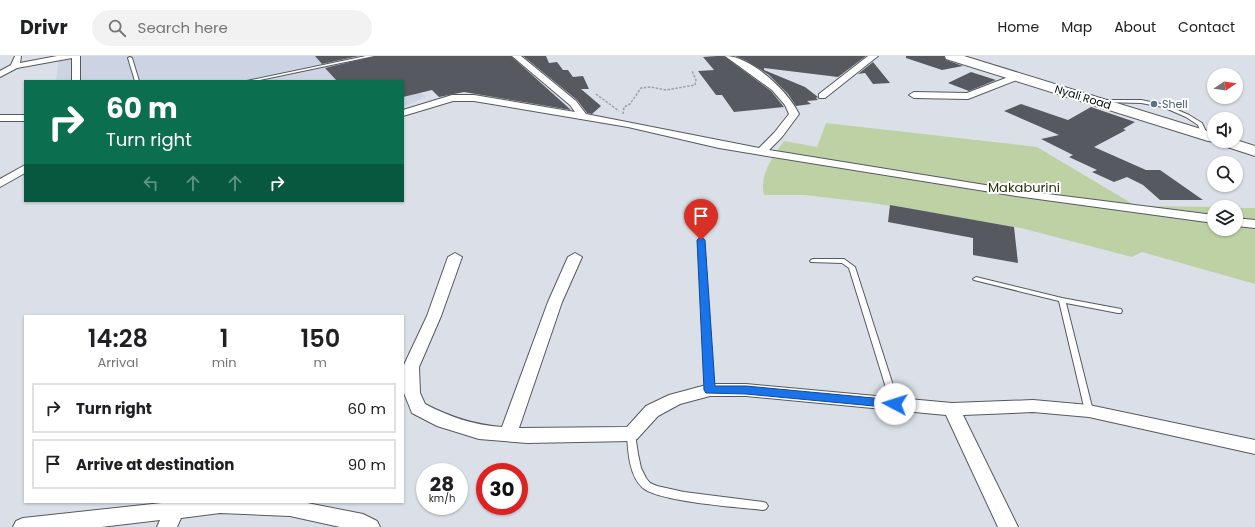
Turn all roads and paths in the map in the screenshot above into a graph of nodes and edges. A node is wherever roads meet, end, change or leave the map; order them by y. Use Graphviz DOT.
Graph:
graph roads {
  1 [pos="18,56"];
  2 [pos="71,56"];
  3 [pos="76,56"];
  4 [pos="372,56"];
  5 [pos="516,56"];
  6 [pos="730,56"];
  7 [pos="874,56"];
  8 [pos="951,56"];
  9 [pos="130,58"];
  10 [pos="15,66"];
  11 [pos="692,71"];
  12 [pos="0,74"];
  13 [pos="1016,77"];
  14 [pos="76,80"];
  15 [pos="137,80"];
  16 [pos="254,80"];
  17 [pos="596,94"];
  18 [pos="914,95"];
  19 [pos="822,96"];
  20 [pos="404,113"];
  21 [pos="623,114"];
  22 [pos="583,117"];
  23 [pos="0,118"];
  24 [pos="24,118"];
  25 [pos="628,124"];
  26 [pos="1207,135"];
  27 [pos="1243,147"];
  28 [pos="1255,151"];
  29 [pos="761,152"];
  30 [pos="24,169"];
  31 [pos="0,184"];
  32 [pos="1207,218"];
  33 [pos="1243,223"];
  34 [pos="1255,224"];
  35 [pos="701,240"];
  36 [pos="455,257"];
  37 [pos="575,257"];
  38 [pos="813,261"];
  39 [pos="976,279"];
  40 [pos="1062,300"];
  41 [pos="1118,311"];
  42 [pos="710,390"];
  43 [pos="895,404"];
  44 [pos="952,409"];
  45 [pos="1088,411"];
  46 [pos="508,434"];
  47 [pos="631,434"];
  48 [pos="1255,447"];
  49 [pos="763,506"];
  50 [pos="176,509"];
  51 [pos="23,527"];
  52 [pos="167,527"];
  53 [pos="370,527"];
  54 [pos="1008,527"];
  1 -- 10 [label="street"];
  2 -- 10 [label="street"];
  3 -- 14 [label="street"];
  4 -- 16 [label="lane"];
  5 -- 22 [label="street"];
  6 -- 29 [label="street"];
  7 -- 19 [label="street"];
  8 -- 13 [label="highway, Nyali Road"];
  9 -- 15 [label="lane"];
  10 -- 12 [label="street"];
  11 -- 21 [label="path"];
  13 -- 18 [label="street"];
  13 -- 26 [label="highway, Nyali Road"];
  17 -- 21 [label="path"];
  20 -- 22 [label="street"];
  21 -- 25 [label="path"];
  22 -- 25 [label="street"];
  23 -- 24 [label="street"];
  25 -- 29 [label="street"];
  27 -- 28 [label="highway"];
  29 -- 32 [label="street"];
  30 -- 31 [label="street"];
  33 -- 34 [label="street"];
  35 -- 42 [label="lane"];
  36 -- 46 [label="street"];
  37 -- 46 [label="street"];
  38 -- 43 [label="lane"];
  39 -- 40 [label="lane"];
  40 -- 41 [label="lane"];
  40 -- 45 [label="lane"];
  42 -- 43 [label="street"];
  42 -- 47 [label="street"];
  43 -- 44 [label="street"];
  44 -- 45 [label="street"];
  44 -- 54 [label="street"];
  45 -- 48 [label="street"];
  46 -- 47 [label="street"];
  47 -- 49 [label="lane"];
  50 -- 51 [label="street"];
  50 -- 52 [label="street"];
  50 -- 53 [label="street"];
}
